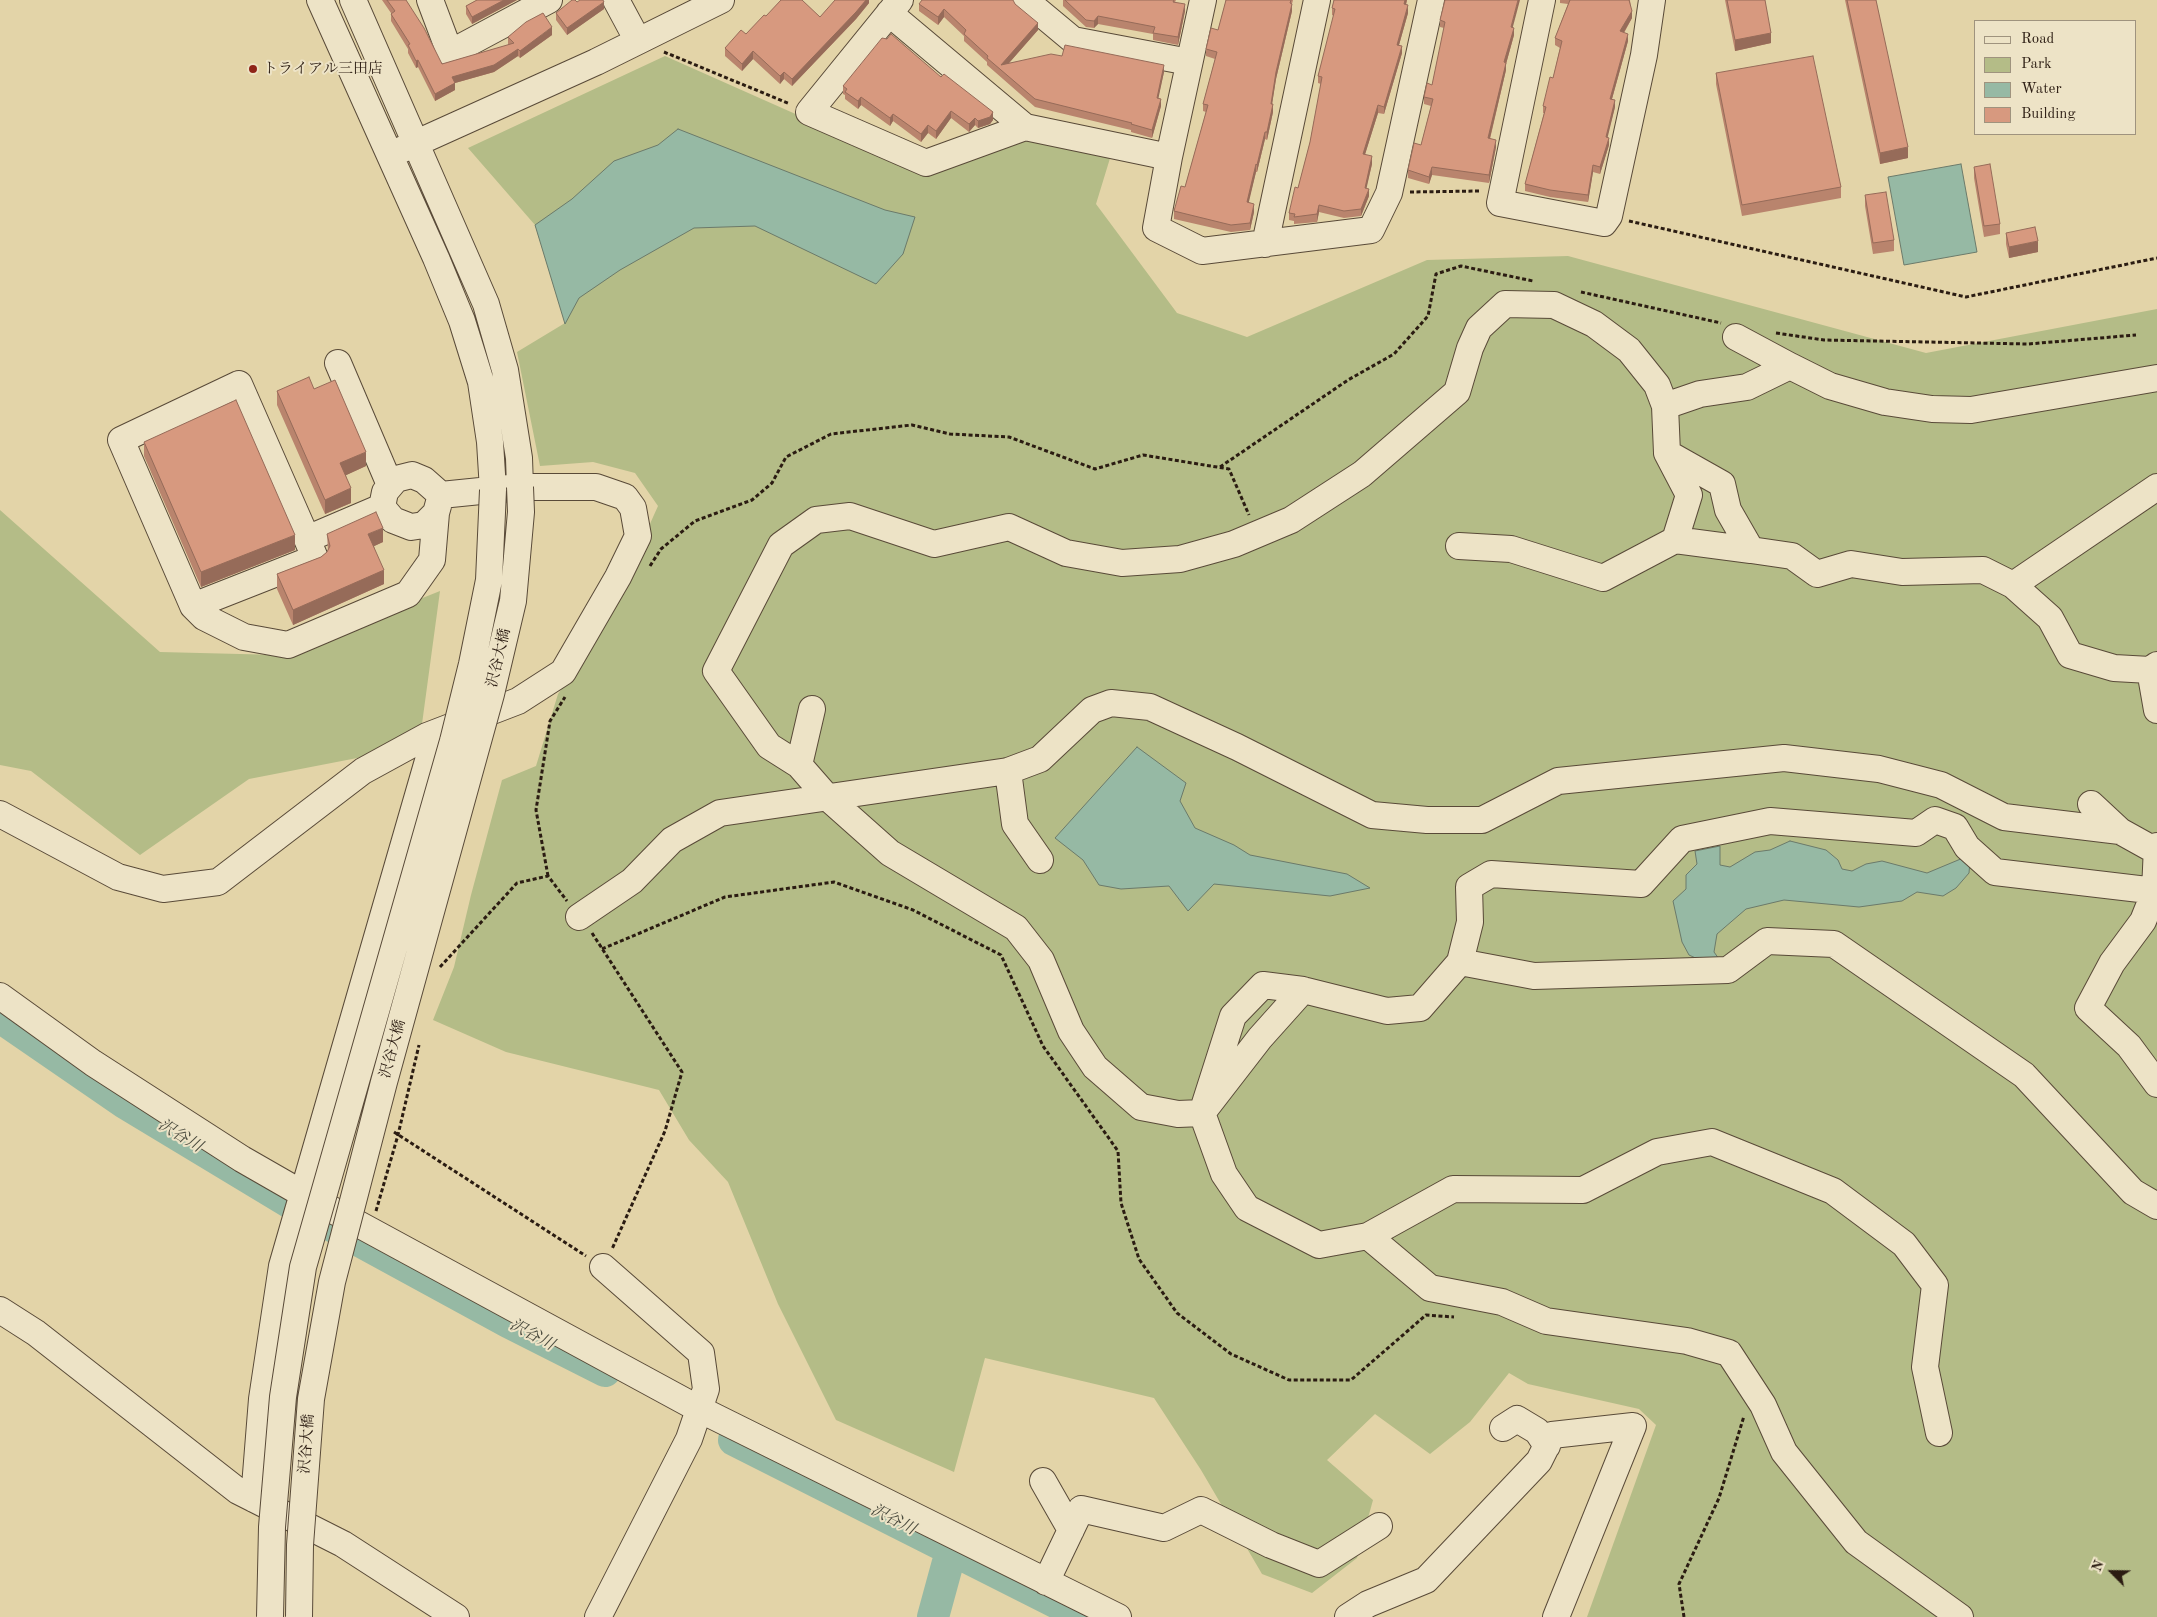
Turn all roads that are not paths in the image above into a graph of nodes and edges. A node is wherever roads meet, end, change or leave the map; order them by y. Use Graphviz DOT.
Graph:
graph roads {
  1 [pos="320,0"];
  2 [pos="354,0"];
  3 [pos="430,0"];
  4 [pos="549,0"];
  5 [pos="616,0"];
  6 [pos="721,0"];
  7 [pos="1025,0"];
  8 [pos="1203,0"];
  9 [pos="1318,0"];
  10 [pos="1431,0"];
  11 [pos="1542,0"];
  12 [pos="1652,0"];
  13 [pos="895,6"];
  14 [pos="638,41"];
  15 [pos="1189,62"];
  16 [pos="1025,127"];
  17 [pos="417,144"];
  18 [pos="390,155"];
  19 [pos="1169,157"];
  20 [pos="1265,244"];
  21 [pos="1731,331"];
  22 [pos="338,363"];
  23 [pos="1790,366"];
  24 [pos="2157,378"];
  25 [pos="1664,406"];
  26 [pos="1667,453"];
  27 [pos="520,487"];
  28 [pos="2157,487"];
  29 [pos="493,490"];
  30 [pos="386,496"];
  31 [pos="439,504"];
  32 [pos="307,539"];
  33 [pos="1675,540"];
  34 [pos="1459,546"];
  35 [pos="1751,550"];
  36 [pos="2012,585"];
  37 [pos="193,606"];
  38 [pos="2154,667"];
  39 [pos="812,709"];
  40 [pos="2157,710"];
  41 [pos="436,732"];
  42 [pos="799,765"];
  43 [pos="1008,771"];
  44 [pos="827,797"];
  45 [pos="2091,804"];
  46 [pos="0,814"];
  47 [pos="2120,831"];
  48 [pos="2156,848"];
  49 [pos="1040,860"];
  50 [pos="2156,891"];
  51 [pos="579,917"];
  52 [pos="1460,962"];
  53 [pos="1303,990"];
  54 [pos="0,996"];
  55 [pos="2157,1084"];
  56 [pos="1202,1113"];
  57 [pos="303,1194"];
  58 [pos="2157,1206"];
  59 [pos="1368,1236"];
  60 [pos="604,1268"];
  61 [pos="0,1310"];
  62 [pos="699,1409"];
  63 [pos="1503,1428"];
  64 [pos="1939,1433"];
  65 [pos="1547,1446"];
  66 [pos="1043,1481"];
  67 [pos="254,1499"];
  68 [pos="1379,1526"];
  69 [pos="1071,1530"];
  70 [pos="1046,1582"];
  71 [pos="270,1617"];
  72 [pos="299,1617"];
  73 [pos="456,1617"];
  74 [pos="598,1617"];
  75 [pos="1118,1617"];
  76 [pos="1348,1617"];
  77 [pos="1556,1617"];
  78 [pos="1960,1617"];
  1 -- 18 [label="street, 沢谷大橋"];
  2 -- 17 [label="street, 沢谷大橋"];
  3 -- 4 [label="street"];
  5 -- 14 [label="street"];
  6 -- 14 [label="street"];
  7 -- 15 [label="street"];
  8 -- 15 [label="street"];
  9 -- 20 [label="street"];
  10 -- 20 [label="street"];
  11 -- 12 [label="street"];
  13 -- 16 [label="street"];
  13 -- 16 [label="street"];
  14 -- 17 [label="street"];
  15 -- 19 [label="street"];
  16 -- 19 [label="street"];
  17 -- 18 [label="street"];
  17 -- 27 [label="street, 沢谷大橋"];
  18 -- 29 [label="street, 沢谷大橋"];
  19 -- 20 [label="street"];
  21 -- 23 [label="street"];
  22 -- 30 [label="street"];
  23 -- 24 [label="street"];
  23 -- 25 [label="street"];
  25 -- 26 [label="street"];
  25 -- 42 [label="street"];
  26 -- 33 [label="street"];
  26 -- 35 [label="street"];
  27 -- 29 [label="street"];
  27 -- 41 [label="street"];
  27 -- 72 [label="street, 沢谷大橋, bridge"];
  28 -- 36 [label="street"];
  29 -- 31 [label="street"];
  29 -- 71 [label="street, 沢谷大橋, bridge"];
  30 -- 31 [label="street"];
  30 -- 31 [label="street"];
  30 -- 32 [label="street"];
  31 -- 37 [label="street"];
  32 -- 37 [label="street"];
  32 -- 37 [label="street"];
  33 -- 34 [label="street"];
  33 -- 35 [label="street"];
  35 -- 36 [label="street"];
  36 -- 38 [label="street"];
  38 -- 40 [label="street"];
  39 -- 42 [label="street"];
  41 -- 46 [label="street"];
  41 -- 57 [label="street"];
  42 -- 44 [label="street"];
  43 -- 44 [label="street"];
  43 -- 47 [label="street"];
  43 -- 49 [label="street"];
  44 -- 51 [label="street"];
  44 -- 56 [label="street"];
  45 -- 47 [label="street"];
  47 -- 48 [label="street"];
  48 -- 50 [label="street"];
  50 -- 52 [label="street"];
  50 -- 55 [label="street"];
  52 -- 53 [label="street"];
  52 -- 58 [label="street"];
  53 -- 56 [label="street"];
  53 -- 56 [label="street"];
  54 -- 57 [label="street"];
  56 -- 59 [label="street"];
  57 -- 62 [label="street"];
  57 -- 67 [label="street"];
  59 -- 64 [label="street"];
  59 -- 78 [label="street"];
  60 -- 62 [label="street"];
  61 -- 67 [label="street"];
  62 -- 70 [label="street"];
  62 -- 74 [label="street"];
  63 -- 65 [label="street"];
  65 -- 76 [label="street"];
  65 -- 77 [label="street"];
  66 -- 69 [label="street"];
  67 -- 73 [label="street"];
  68 -- 69 [label="street"];
  69 -- 70 [label="street"];
  70 -- 75 [label="street"];
}
